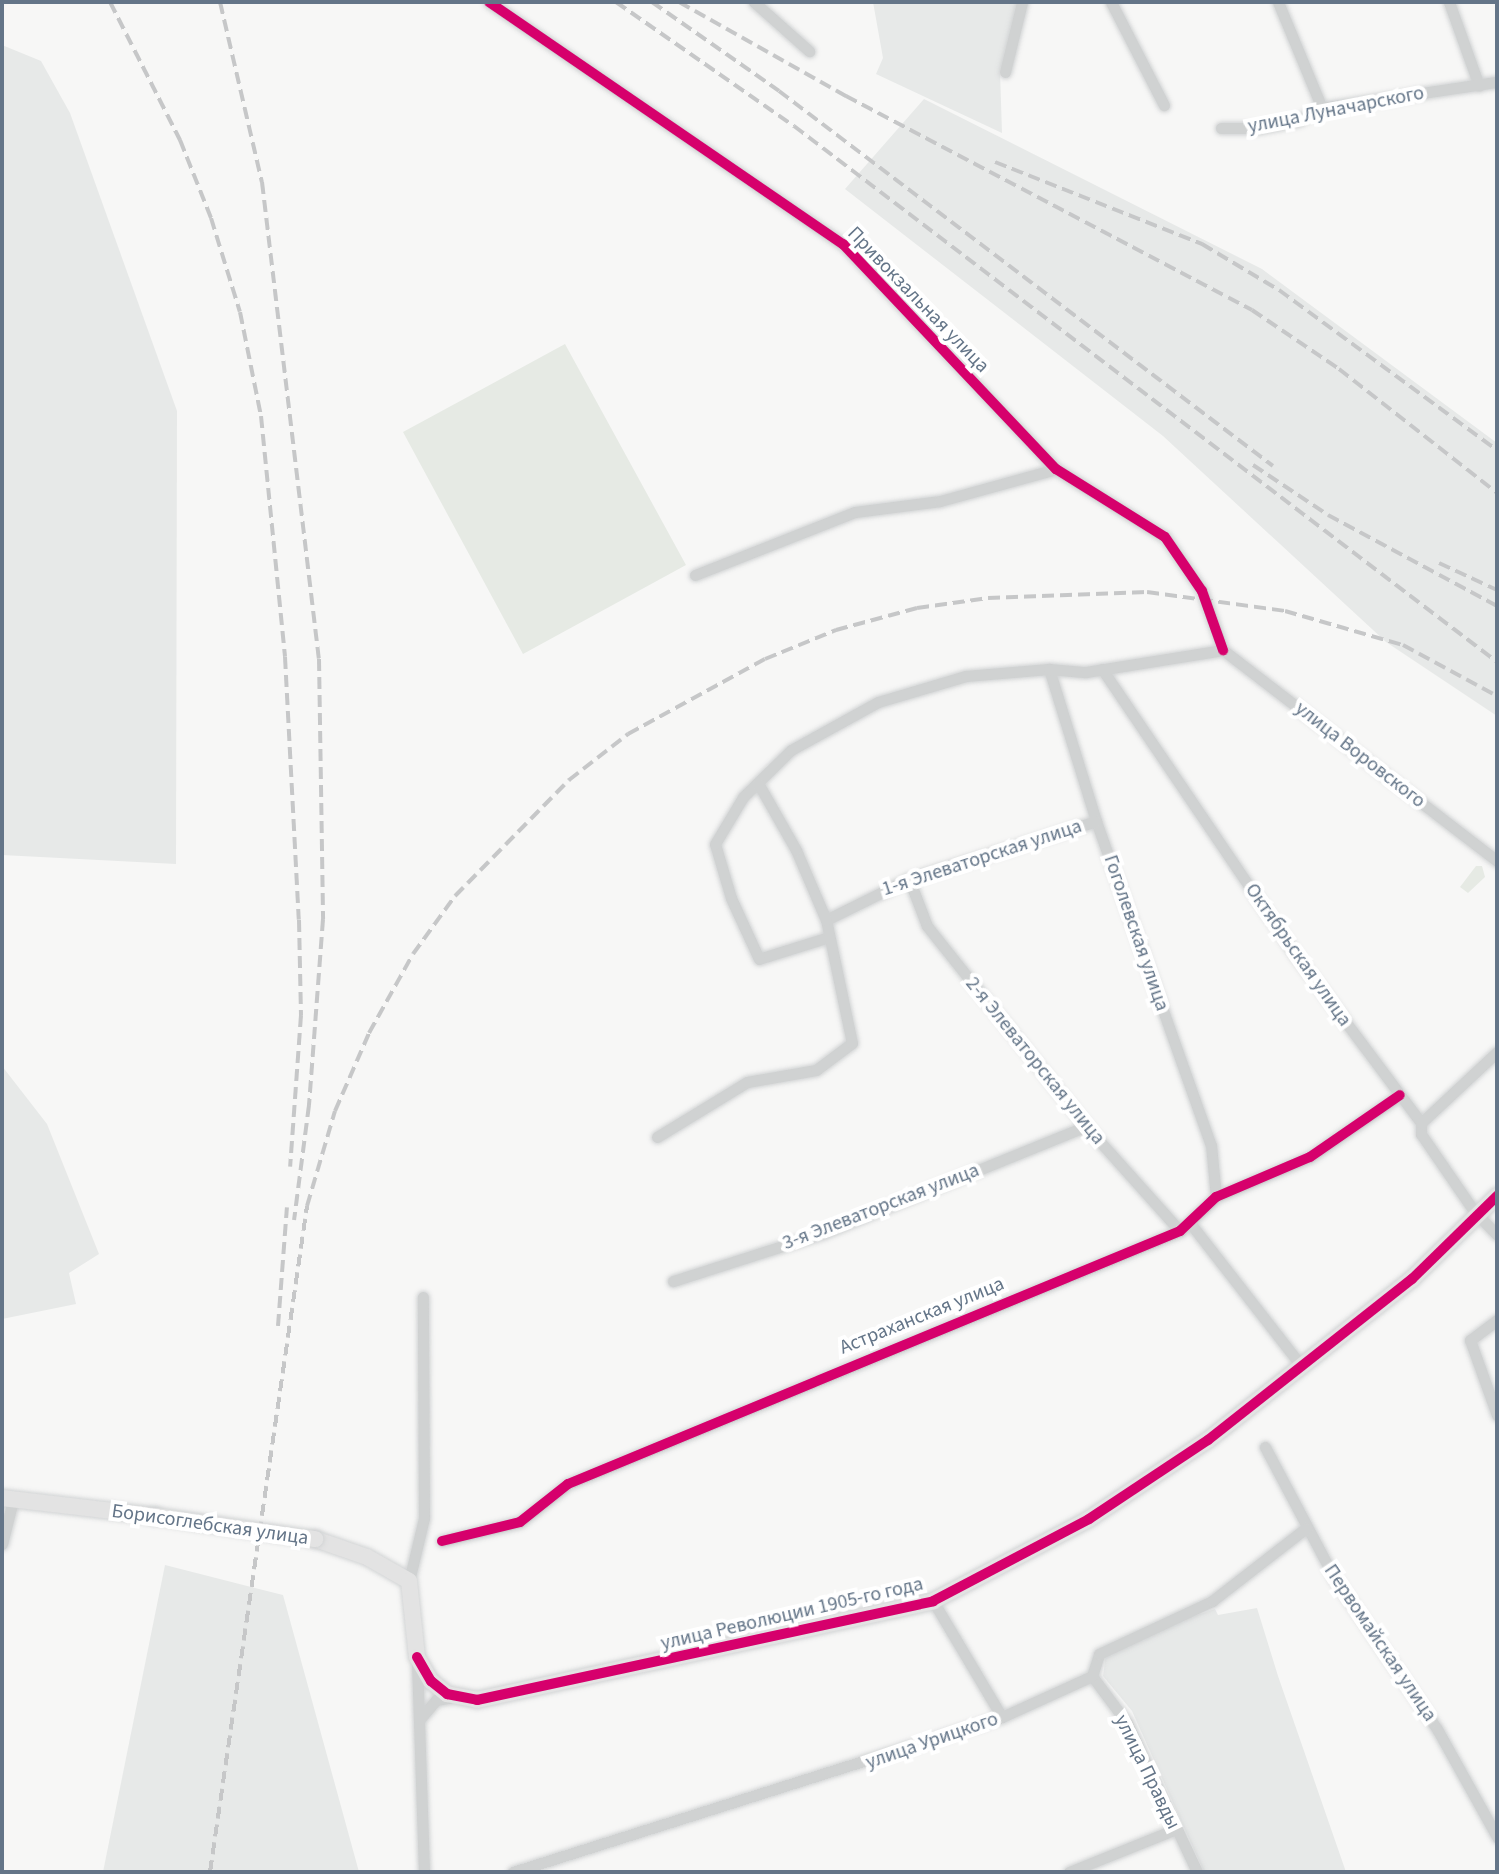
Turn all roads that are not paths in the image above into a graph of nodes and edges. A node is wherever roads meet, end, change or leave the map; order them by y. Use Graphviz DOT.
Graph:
graph roads {
  1 [pos="489,2"];
  2 [pos="754,2"];
  3 [pos="1022,2"];
  4 [pos="1111,2"];
  5 [pos="1278,2"];
  6 [pos="1449,2"];
  7 [pos="809,51"];
  8 [pos="1005,72"];
  9 [pos="1497,82"];
  10 [pos="1479,86"];
  11 [pos="1164,105"];
  12 [pos="1322,108"];
  13 [pos="1221,128"];
  14 [pos="1056,469"];
  15 [pos="695,575"];
  16 [pos="1223,650"];
  17 [pos="1049,669"];
  18 [pos="1102,669"];
  19 [pos="758,783"];
  20 [pos="1096,821"];
  21 [pos="1497,861"];
  22 [pos="909,879"];
  23 [pos="826,920"];
  24 [pos="829,937"];
  25 [pos="1497,1052"];
  26 [pos="1400,1095"];
  27 [pos="1421,1123"];
  28 [pos="1086,1126"];
  29 [pos="657,1137"];
  30 [pos="1497,1196"];
  31 [pos="1216,1197"];
  32 [pos="1479,1216"];
  33 [pos="1190,1223"];
  34 [pos="1180,1231"];
  35 [pos="1497,1235"];
  36 [pos="673,1281"];
  37 [pos="423,1297"];
  38 [pos="1497,1320"];
  39 [pos="1302,1367"];
  40 [pos="1497,1415"];
  41 [pos="1265,1447"];
  42 [pos="7,1499"];
  43 [pos="1306,1528"];
  44 [pos="442,1541"];
  45 [pos="2,1544"];
  46 [pos="409,1581"];
  47 [pos="933,1601"];
  48 [pos="417,1657"];
  49 [pos="1092,1676"];
  50 [pos="456,1697"];
  51 [pos="1002,1717"];
  52 [pos="419,1723"];
  53 [pos="1176,1829"];
  54 [pos="1497,1837"];
  55 [pos="424,1872"];
  56 [pos="513,1872"];
  57 [pos="1069,1872"];
  58 [pos="1197,1872"];
  1 -- 14 [label="street, Привокзальная улица"];
  2 -- 7 [label="street"];
  3 -- 8 [label="street"];
  4 -- 11 [label="street"];
  5 -- 12 [label="street"];
  6 -- 10 [label="street"];
  9 -- 10 [label="street, улица Луначарского"];
  10 -- 12 [label="street, улица Луначарского"];
  12 -- 13 [label="street, улица Луначарского"];
  14 -- 15 [label="street"];
  14 -- 16 [label="street, Привокзальная улица"];
  16 -- 18 [label="street"];
  16 -- 21 [label="street, улица Воровского"];
  17 -- 18 [label="street"];
  17 -- 19 [label="street"];
  17 -- 20 [label="street, Гоголевская улица"];
  18 -- 26 [label="street, Октябрьская улица"];
  19 -- 23 [label="street"];
  19 -- 24 [label="street"];
  20 -- 22 [label="street, 1-я Элеваторская улица"];
  20 -- 31 [label="street, Гоголевская улица"];
  22 -- 23 [label="street, 1-я Элеваторская улица"];
  22 -- 28 [label="street, 2-я Элеваторская улица"];
  23 -- 24 [label="street"];
  24 -- 29 [label="street"];
  25 -- 27 [label="street"];
  26 -- 27 [label="street, Октябрьская улица"];
  26 -- 31 [label="street, Астраханская улица"];
  27 -- 32 [label="street, Октябрьская улица"];
  28 -- 34 [label="street, 2-я Элеваторская улица"];
  28 -- 36 [label="street, 3-я Элеваторская улица"];
  30 -- 32 [label="street, улица Революции 1905-го года"];
  31 -- 33 [label="street, Астраханская улица"];
  32 -- 35 [label="street, Октябрьская улица"];
  32 -- 39 [label="street, улица Революции 1905-го года"];
  33 -- 34 [label="street, Астраханская улица"];
  33 -- 39 [label="street"];
  34 -- 44 [label="street, Астраханская улица"];
  37 -- 46 [label="street"];
  38 -- 40 [label="street"];
  39 -- 47 [label="street, улица Революции 1905-го года"];
  41 -- 43 [label="street, Первомайская улица"];
  42 -- 45 [label="street"];
  42 -- 46 [label="street, Борисоглебская улица, bridge"];
  43 -- 49 [label="street, улица Урицкого"];
  43 -- 54 [label="street, Первомайская улица"];
  46 -- 48 [label="street"];
  47 -- 50 [label="street, улица Революции 1905-го года"];
  47 -- 51 [label="street"];
  48 -- 50 [label="street"];
  48 -- 52 [label="street"];
  49 -- 51 [label="street, улица Урицкого"];
  49 -- 53 [label="street, улица Правды"];
  50 -- 52 [label="street"];
  51 -- 56 [label="street, улица Урицкого"];
  52 -- 55 [label="street"];
  53 -- 57 [label="street"];
  53 -- 58 [label="street, улица Правды"];
}
